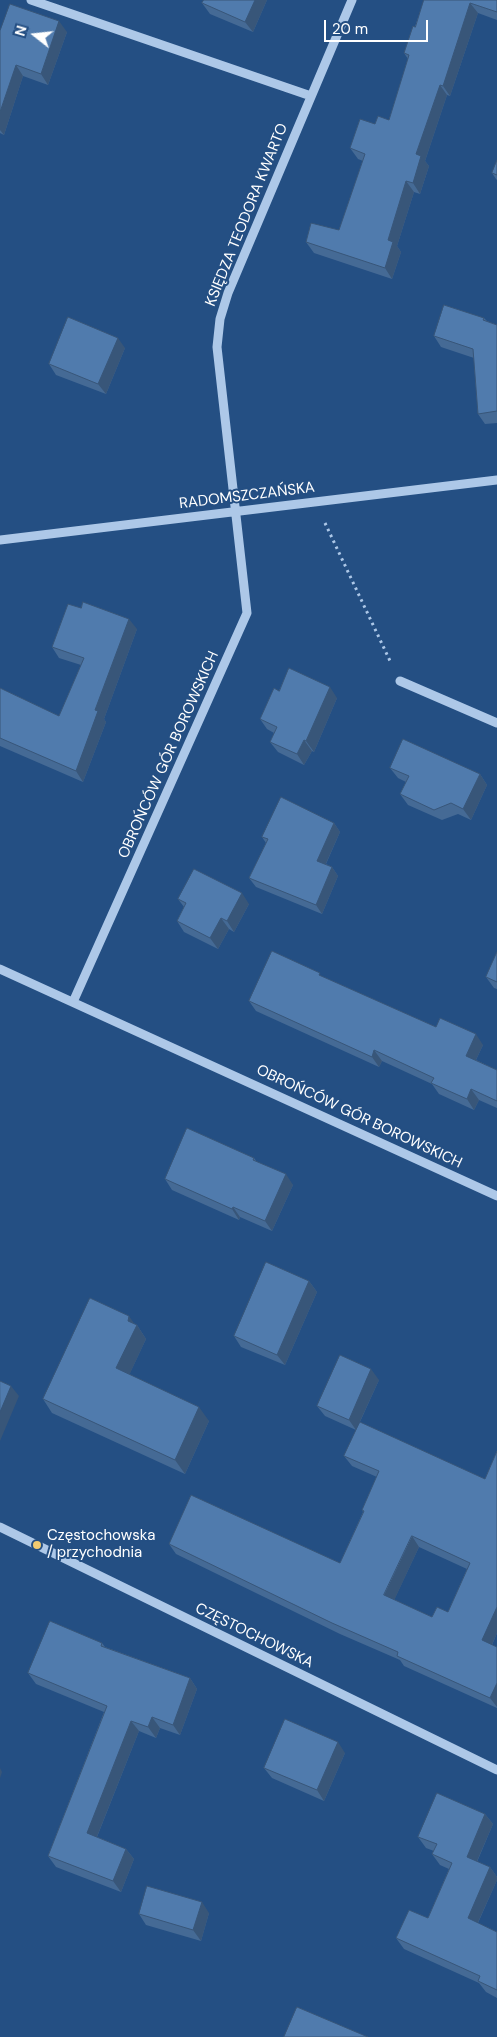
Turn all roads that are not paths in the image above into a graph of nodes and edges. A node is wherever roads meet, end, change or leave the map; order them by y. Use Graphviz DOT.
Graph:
graph roads {
  1 [pos="31,0"];
  2 [pos="352,0"];
  3 [pos="311,96"];
  4 [pos="497,480"];
  5 [pos="237,510"];
  6 [pos="0,540"];
  7 [pos="400,681"];
  8 [pos="497,723"];
  9 [pos="0,969"];
  10 [pos="73,1002"];
  11 [pos="497,1196"];
  12 [pos="0,1526"];
  13 [pos="497,1770"];
  1 -- 3 [label="street"];
  2 -- 3 [label="street, KSIĘDZA TEODORA KWARTO"];
  3 -- 5 [label="street, KSIĘDZA TEODORA KWARTO"];
  4 -- 5 [label="street, RADOMSZCZAŃSKA"];
  5 -- 6 [label="street, RADOMSZCZAŃSKA"];
  5 -- 10 [label="street, OBROŃCÓW GÓR BOROWSKICH"];
  7 -- 8 [label="street"];
  9 -- 10 [label="street, OBROŃCÓW GÓR BOROWSKICH"];
  10 -- 11 [label="street, OBROŃCÓW GÓR BOROWSKICH"];
  12 -- 13 [label="street, CZĘSTOCHOWSKA"];
}
